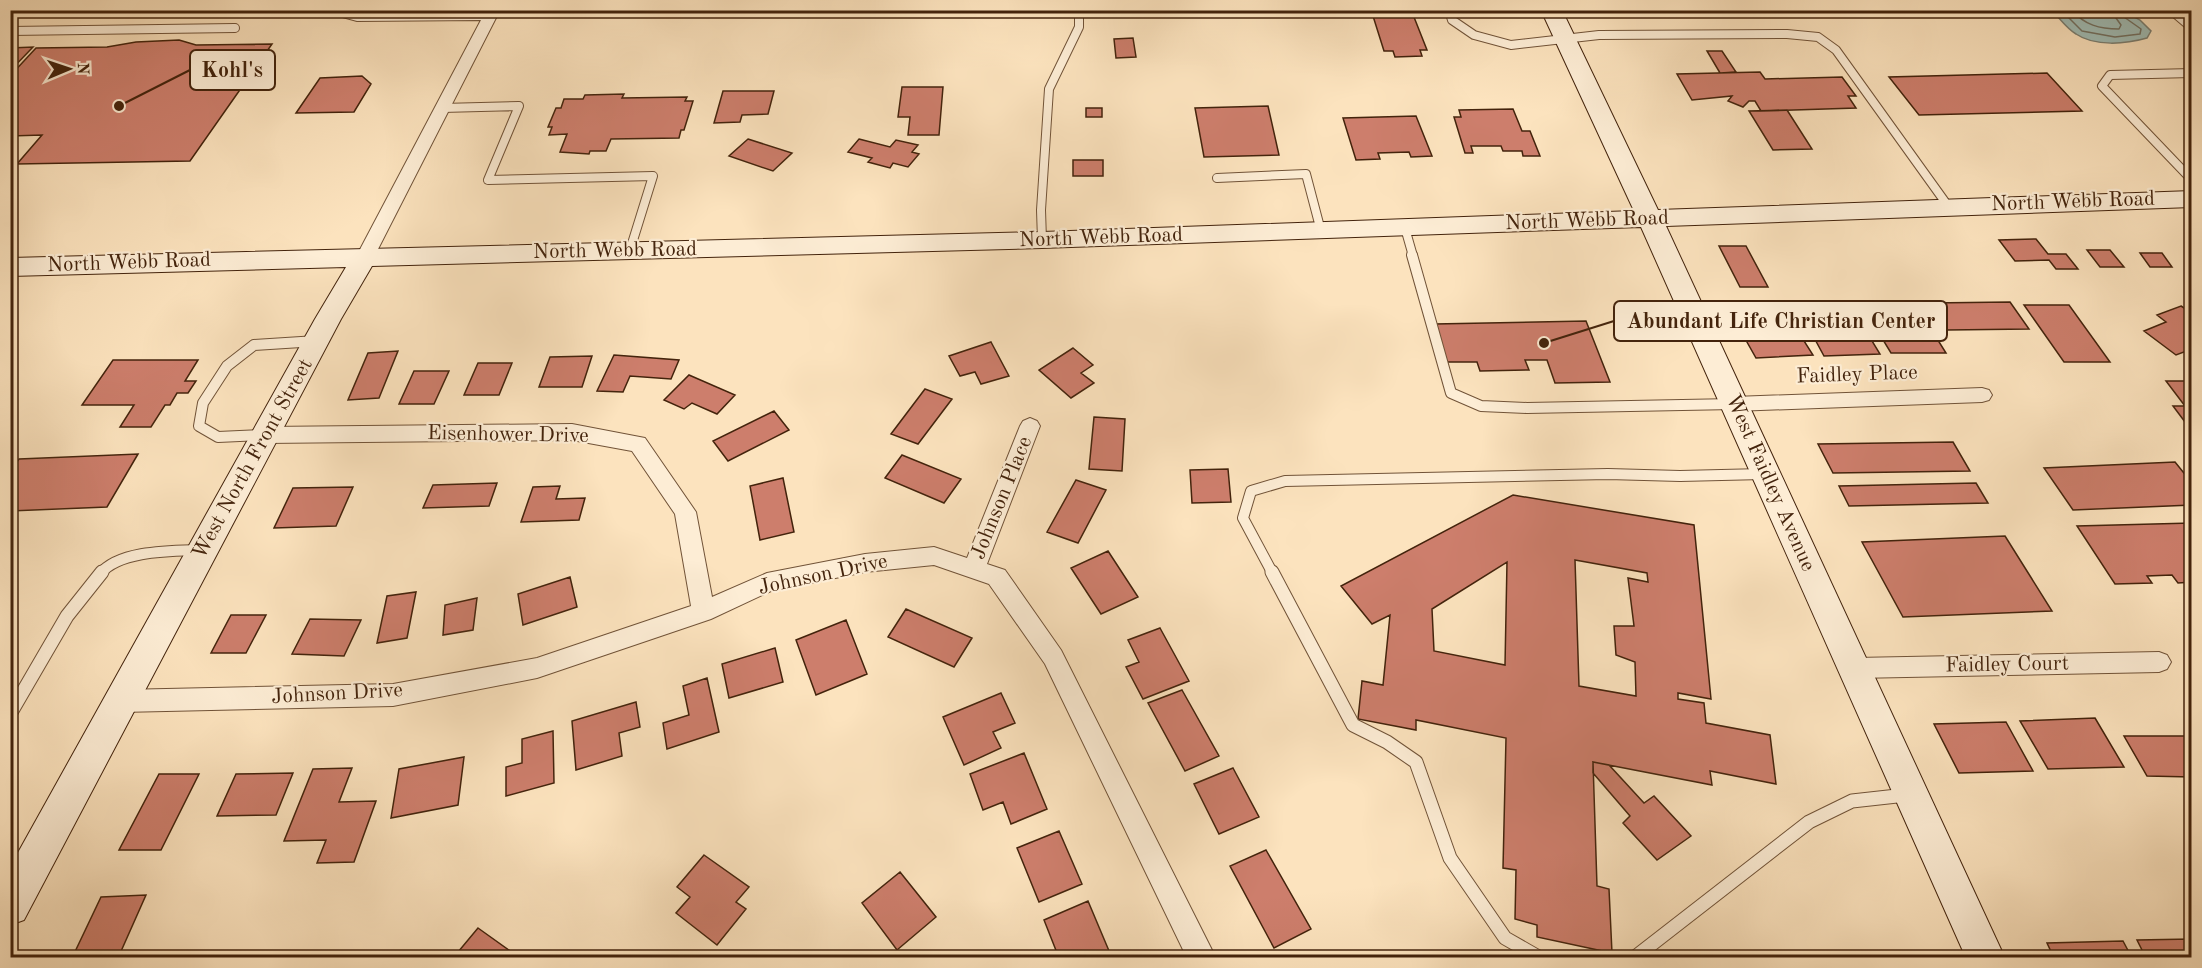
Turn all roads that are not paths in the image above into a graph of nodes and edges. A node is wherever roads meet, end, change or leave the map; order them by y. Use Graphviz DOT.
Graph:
graph roads {
  1 [pos="333,10"];
  2 [pos="1079,10"];
  3 [pos="1449,10"];
  4 [pos="1551,10"];
  5 [pos="2170,10"];
  6 [pos="492,13"];
  7 [pos="234,28"];
  8 [pos="2192,28"];
  9 [pos="10,31"];
  10 [pos="1564,38"];
  11 [pos="2192,73"];
  12 [pos="442,108"];
  13 [pos="1217,178"];
  14 [pos="2192,180"];
  15 [pos="2192,199"];
  16 [pos="1948,206"];
  17 [pos="1650,219"];
  18 [pos="1405,228"];
  19 [pos="1321,231"];
  20 [pos="1042,240"];
  21 [pos="630,250"];
  22 [pos="364,257"];
  23 [pos="10,267"];
  24 [pos="317,341"];
  25 [pos="1982,395"];
  26 [pos="1734,404"];
  27 [pos="1030,426"];
  28 [pos="266,435"];
  29 [pos="1766,474"];
  30 [pos="203,550"];
  31 [pos="974,569"];
  32 [pos="703,612"];
  33 [pos="2159,662"];
  34 [pos="1855,668"];
  35 [pos="121,701"];
  36 [pos="10,714"];
  37 [pos="1912,794"];
  38 [pos="10,906"];
  39 [pos="1202,957"];
  40 [pos="1540,957"];
  41 [pos="1634,957"];
  42 [pos="1986,957"];
  1 -- 6 [label="street"];
  2 -- 20 [label="lane"];
  3 -- 10 [label="lane"];
  4 -- 10 [label="main road, West Faidley Avenue"];
  5 -- 8 [label="lane"];
  6 -- 12 [label="street, West North Front Street"];
  7 -- 9 [label="lane"];
  10 -- 16 [label="lane"];
  10 -- 17 [label="main road, West Faidley Avenue"];
  11 -- 14 [label="lane"];
  12 -- 21 [label="lane"];
  12 -- 22 [label="street, West North Front Street"];
  13 -- 19 [label="lane"];
  15 -- 16 [label="main road, North Webb Road"];
  16 -- 17 [label="main road, North Webb Road"];
  17 -- 18 [label="main road, North Webb Road"];
  17 -- 26 [label="main road, West Faidley Avenue"];
  18 -- 19 [label="main road, North Webb Road"];
  18 -- 26 [label="lane"];
  19 -- 20 [label="main road, North Webb Road"];
  20 -- 21 [label="main road, North Webb Road"];
  21 -- 22 [label="main road, North Webb Road"];
  22 -- 23 [label="main road, North Webb Road"];
  22 -- 24 [label="main road, West North Front Street"];
  24 -- 28 [label="main road, West North Front Street"];
  24 -- 28 [label="lane"];
  25 -- 26 [label="street, Faidley Place"];
  26 -- 29 [label="main road, West Faidley Avenue"];
  27 -- 31 [label="street, Johnson Place"];
  28 -- 30 [label="main road, West North Front Street"];
  28 -- 32 [label="street, Eisenhower Drive"];
  29 -- 34 [label="main road, West Faidley Avenue"];
  29 -- 40 [label="lane"];
  30 -- 35 [label="main road, West North Front Street"];
  30 -- 36 [label="lane"];
  31 -- 32 [label="street, Johnson Drive"];
  31 -- 39 [label="street, Johnson Drive"];
  32 -- 35 [label="street, Johnson Drive"];
  33 -- 34 [label="street, Faidley Court"];
  34 -- 37 [label="main road, West Faidley Avenue"];
  35 -- 38 [label="main road, West North Front Street"];
  37 -- 41 [label="lane"];
  37 -- 42 [label="main road, West Faidley Avenue"];
}
